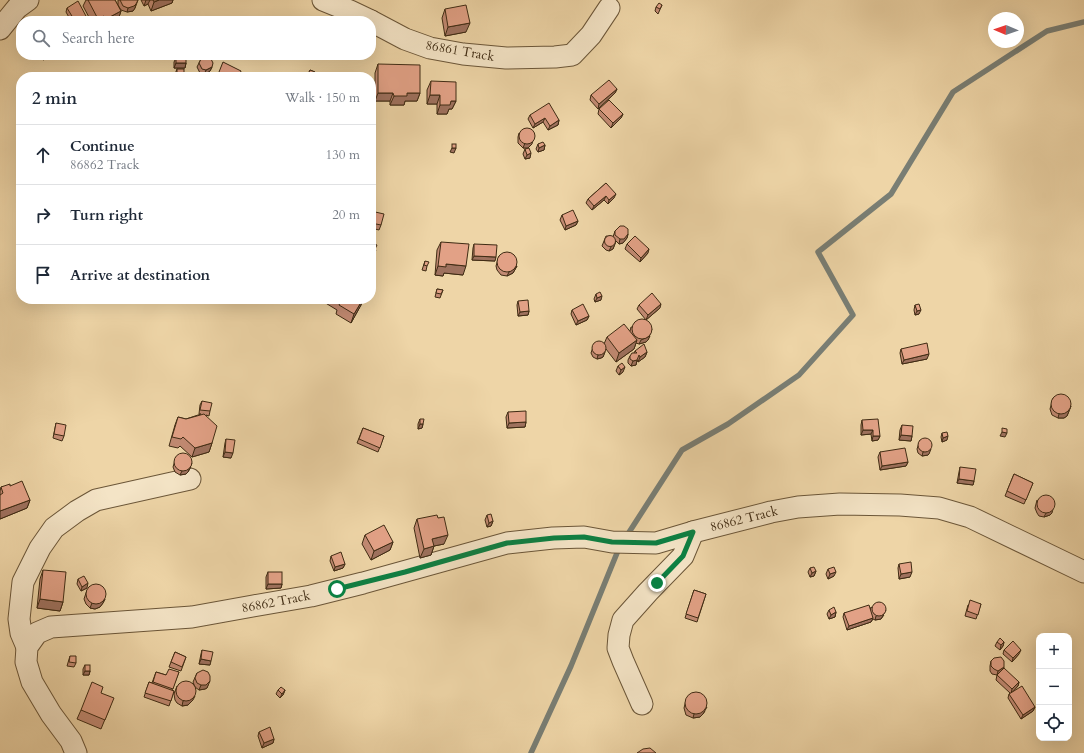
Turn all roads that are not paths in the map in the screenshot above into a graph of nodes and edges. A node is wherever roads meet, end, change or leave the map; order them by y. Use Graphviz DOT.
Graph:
graph roads {
  1 [pos="28,0"];
  2 [pos="323,0"];
  3 [pos="609,8"];
  4 [pos="360,16"];
  5 [pos="376,24"];
  6 [pos="0,29"];
  7 [pos="190,479"];
  8 [pos="693,532"];
  9 [pos="1084,572"];
  10 [pos="27,647"];
  11 [pos="642,704"];
  12 [pos="76,753"];
  1 -- 6 [label="street"];
  2 -- 4 [label="street, 86861 Track"];
  3 -- 5 [label="street, 86861 Track"];
  7 -- 10 [label="street"];
  8 -- 9 [label="street, 86862 Track"];
  8 -- 10 [label="street, 86862 Track"];
  8 -- 11 [label="street"];
  10 -- 12 [label="street"];
}
